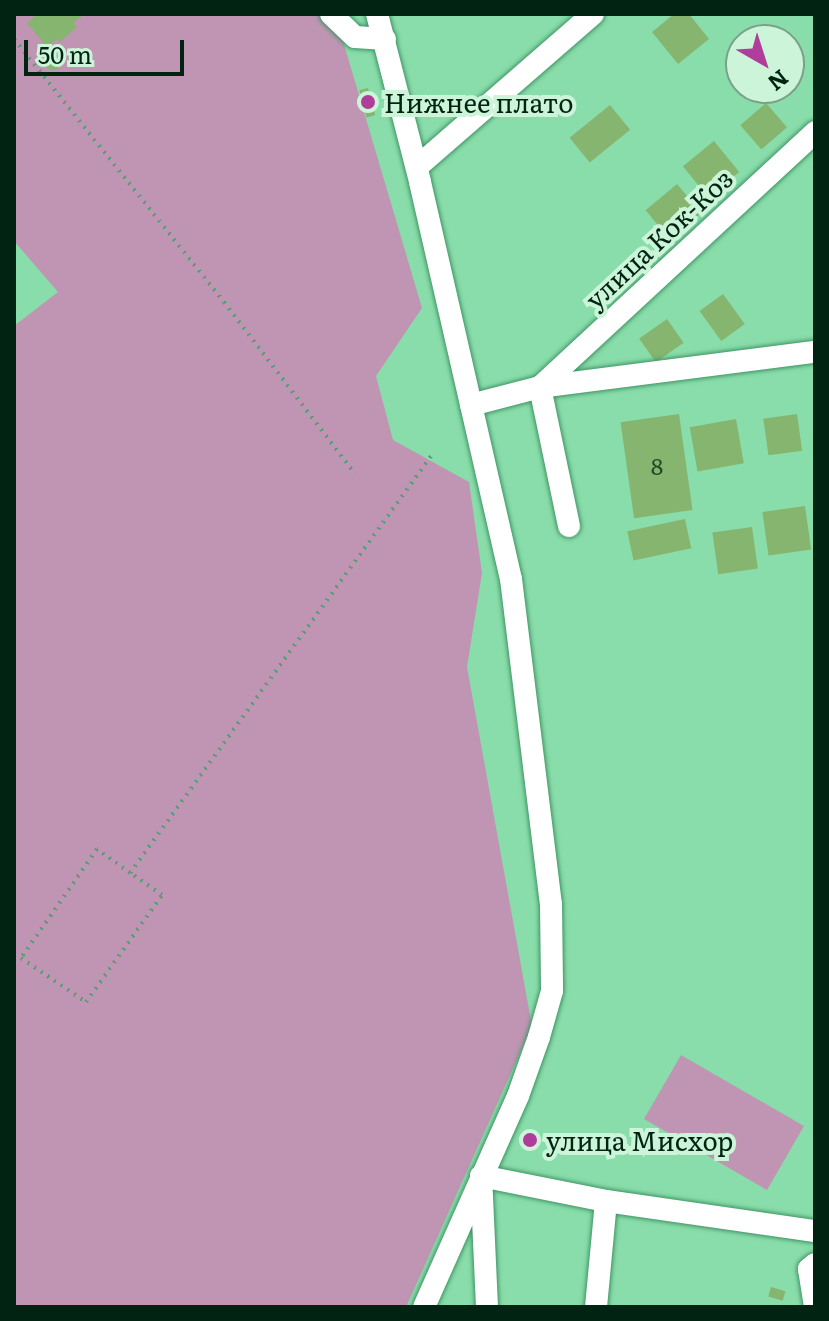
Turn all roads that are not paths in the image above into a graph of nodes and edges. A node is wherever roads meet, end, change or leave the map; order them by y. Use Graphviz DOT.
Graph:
graph roads {
  1 [pos="331,14"];
  2 [pos="377,14"];
  3 [pos="593,14"];
  4 [pos="385,39"];
  5 [pos="815,132"];
  6 [pos="417,167"];
  7 [pos="815,352"];
  8 [pos="540,387"];
  9 [pos="471,405"];
  10 [pos="569,526"];
  11 [pos="481,1176"];
  12 [pos="606,1201"];
  13 [pos="815,1231"];
  14 [pos="815,1264"];
  15 [pos="815,1305"];
  16 [pos="424,1307"];
  17 [pos="487,1307"];
  18 [pos="596,1307"];
  1 -- 4 [label="street"];
  2 -- 4 [label="street"];
  3 -- 6 [label="street"];
  4 -- 6 [label="street"];
  5 -- 8 [label="street, улица Кок-Коз"];
  6 -- 9 [label="street"];
  7 -- 8 [label="street"];
  8 -- 9 [label="street"];
  8 -- 10 [label="street"];
  9 -- 11 [label="street"];
  11 -- 12 [label="street"];
  11 -- 16 [label="street"];
  11 -- 17 [label="street"];
  12 -- 13 [label="street"];
  12 -- 18 [label="street"];
  14 -- 15 [label="street"];
}
